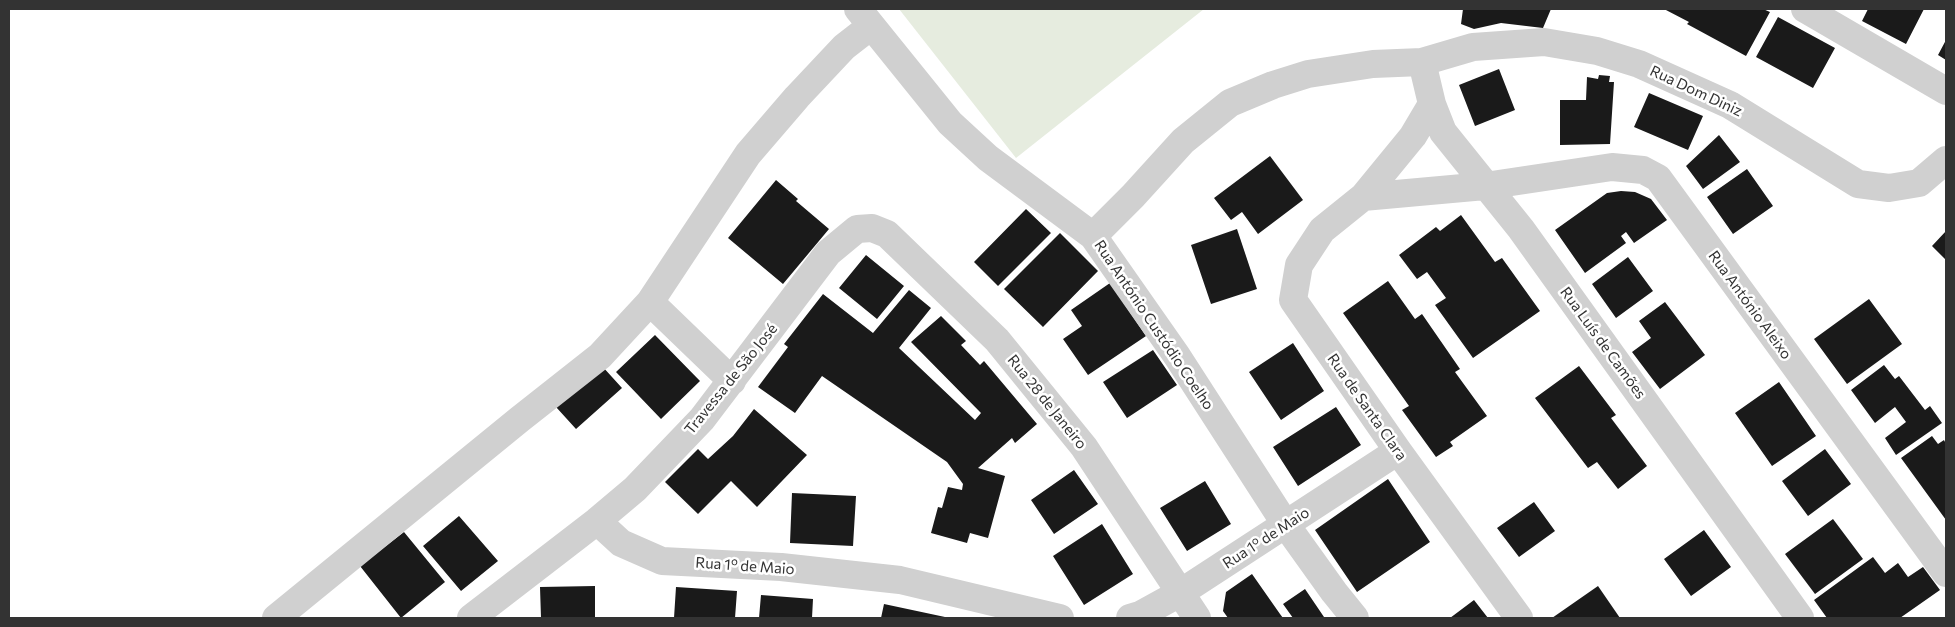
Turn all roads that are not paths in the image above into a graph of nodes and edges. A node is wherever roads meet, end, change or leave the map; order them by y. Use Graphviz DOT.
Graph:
graph roads {
  1 [pos="1805,9"];
  2 [pos="864,17"];
  3 [pos="1422,62"];
  4 [pos="1946,91"];
  5 [pos="1432,104"];
  6 [pos="1946,160"];
  7 [pos="1485,186"];
  8 [pos="1363,197"];
  9 [pos="857,229"];
  10 [pos="1094,236"];
  11 [pos="650,302"];
  12 [pos="732,382"];
  13 [pos="1398,451"];
  14 [pos="597,521"];
  15 [pos="1286,525"];
  16 [pos="1946,574"];
  17 [pos="1180,593"];
  18 [pos="276,618"];
  19 [pos="471,618"];
  20 [pos="1060,618"];
  21 [pos="1130,618"];
  22 [pos="1197,618"];
  23 [pos="1355,618"];
  24 [pos="1519,618"];
  25 [pos="1800,618"];
  1 -- 4 [label="street"];
  2 -- 10 [label="street, Rua António Custódio Coelho"];
  2 -- 11 [label="street"];
  3 -- 5 [label="street, Rua Luís de Camões"];
  3 -- 6 [label="street, Rua Dom Diniz"];
  3 -- 10 [label="street, Rua Dom Diniz"];
  5 -- 7 [label="street, Rua Luís de Camões"];
  5 -- 8 [label="street, Rua de Santa Clara"];
  7 -- 8 [label="street"];
  7 -- 16 [label="street, Rua António Aleixo"];
  7 -- 25 [label="street, Rua Luís de Camões"];
  8 -- 13 [label="street, Rua de Santa Clara"];
  9 -- 12 [label="street, Travessa de São José"];
  9 -- 17 [label="street, Rua 28 de Janeiro"];
  10 -- 15 [label="street, Rua António Custódio Coelho"];
  11 -- 12 [label="street"];
  11 -- 18 [label="street"];
  12 -- 14 [label="street, Travessa de São José"];
  13 -- 15 [label="street, Rua 1º de Maio"];
  13 -- 24 [label="street, Rua de Santa Clara"];
  14 -- 19 [label="street"];
  14 -- 20 [label="street, Rua 1º de Maio"];
  15 -- 17 [label="street, Rua 1º de Maio"];
  15 -- 23 [label="street, Rua António Custódio Coelho"];
  17 -- 21 [label="street, Rua 1º de Maio"];
  17 -- 22 [label="street, Rua 28 de Janeiro"];
}
